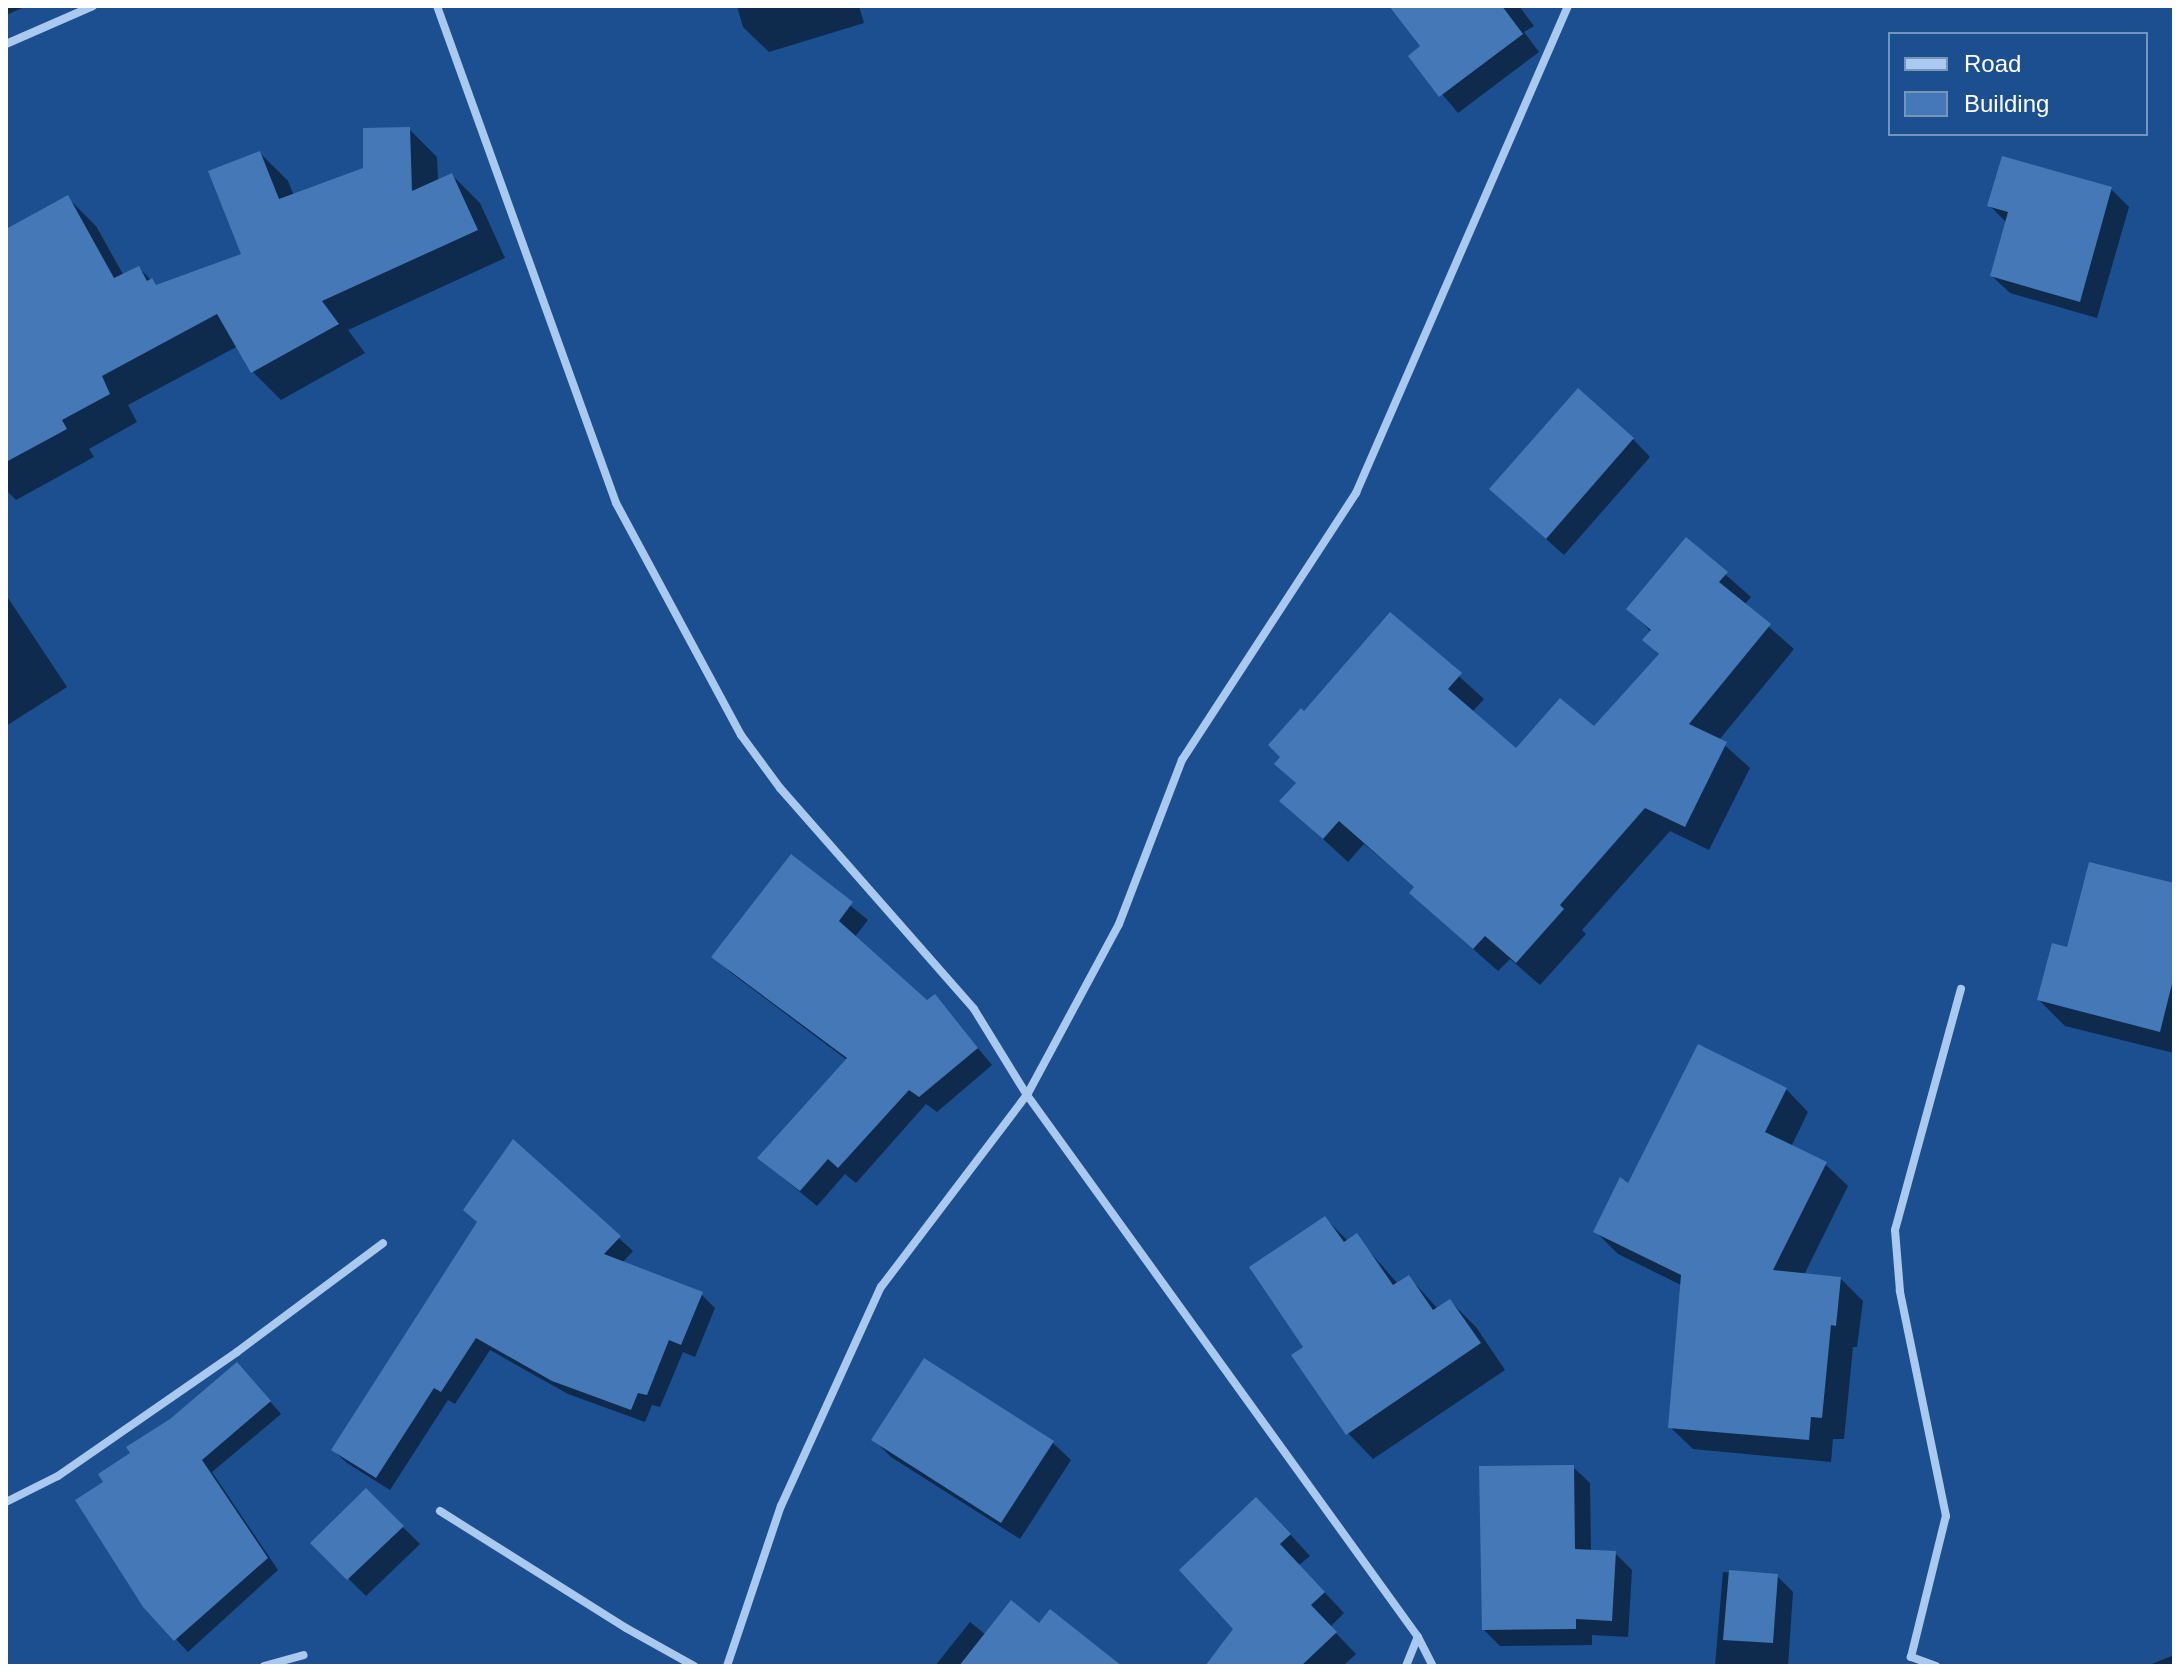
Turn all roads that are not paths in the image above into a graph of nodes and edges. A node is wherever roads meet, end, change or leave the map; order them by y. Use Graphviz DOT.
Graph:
graph roads {
  1 [pos="93,6"];
  2 [pos="437,6"];
  3 [pos="1568,6"];
  4 [pos="6,44"];
  5 [pos="1961,989"];
  6 [pos="1027,1095"];
  7 [pos="383,1243"];
  8 [pos="6,1502"];
  9 [pos="440,1511"];
  10 [pos="1418,1637"];
  11 [pos="304,1655"];
  12 [pos="264,1666"];
  13 [pos="694,1666"];
  14 [pos="727,1666"];
  15 [pos="1406,1666"];
  16 [pos="1433,1666"];
  17 [pos="1936,1666"];
  1 -- 4 [label="street"];
  2 -- 6 [label="street"];
  3 -- 6 [label="street"];
  5 -- 17 [label="street"];
  6 -- 10 [label="street"];
  6 -- 14 [label="street"];
  7 -- 8 [label="street"];
  9 -- 13 [label="street"];
  10 -- 15 [label="street"];
  10 -- 16 [label="street"];
  11 -- 12 [label="street"];
}
